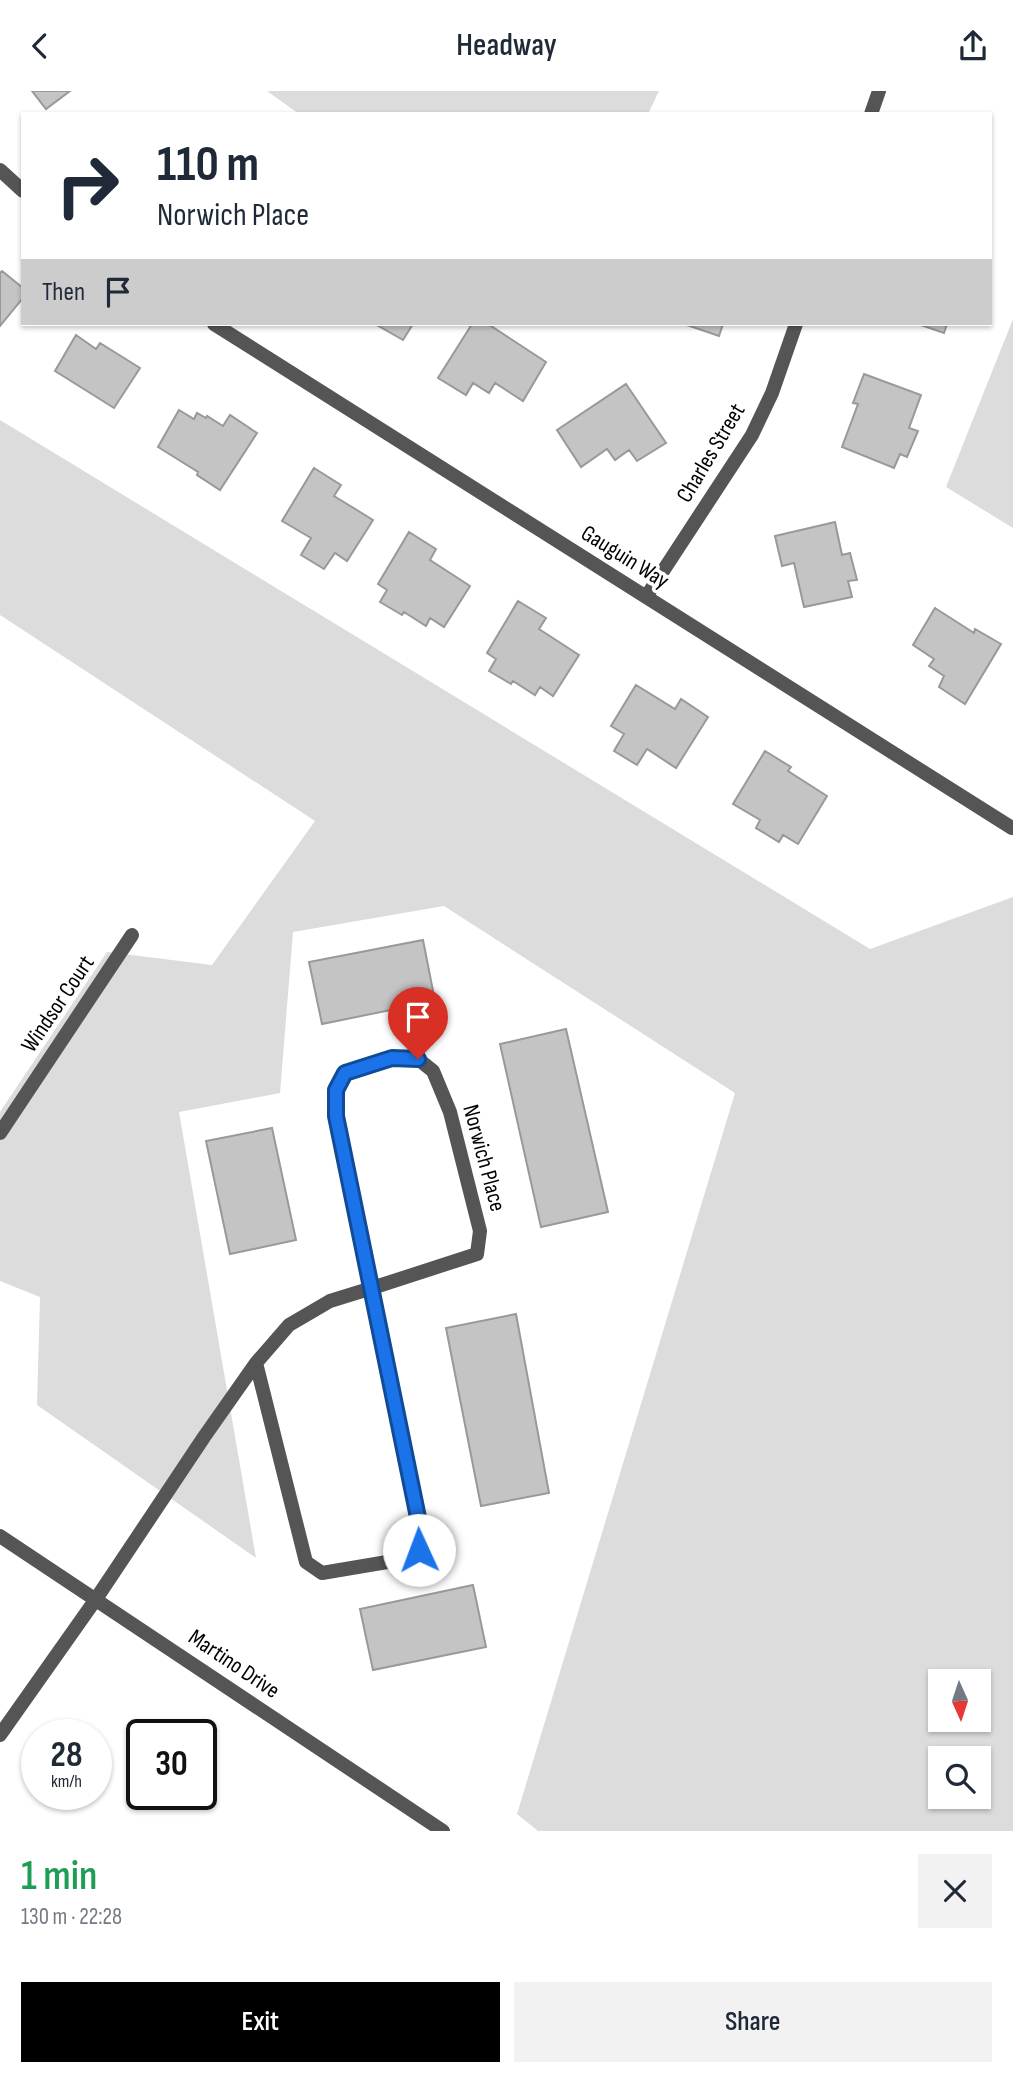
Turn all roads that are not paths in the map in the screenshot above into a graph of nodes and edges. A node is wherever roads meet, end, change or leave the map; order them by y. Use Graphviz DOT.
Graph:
graph roads {
  1 [pos="879,91"];
  2 [pos="872,112"];
  3 [pos="0,170"];
  4 [pos="21,189"];
  5 [pos="217,326"];
  6 [pos="795,326"];
  7 [pos="646,597"];
  8 [pos="1012,828"];
  9 [pos="131,935"];
  10 [pos="0,1133"];
  11 [pos="372,1288"];
  12 [pos="256,1363"];
  13 [pos="0,1536"];
  14 [pos="96,1599"];
  15 [pos="0,1735"];
  16 [pos="443,1831"];
  1 -- 2 [label="street"];
  3 -- 4 [label="street"];
  5 -- 7 [label="street, Gauguin Way"];
  6 -- 7 [label="street, Charles Street"];
  7 -- 8 [label="street, Gauguin Way"];
  9 -- 10 [label="street, Windsor Court"];
  11 -- 11 [label="street, Norwich Place"];
  11 -- 12 [label="street, Norwich Place"];
  11 -- 12 [label="street, Norwich Place"];
  12 -- 14 [label="street, Norwich Place"];
  13 -- 14 [label="street, Martino Drive"];
  14 -- 15 [label="street, Norwich Place"];
  14 -- 16 [label="street, Martino Drive"];
}
